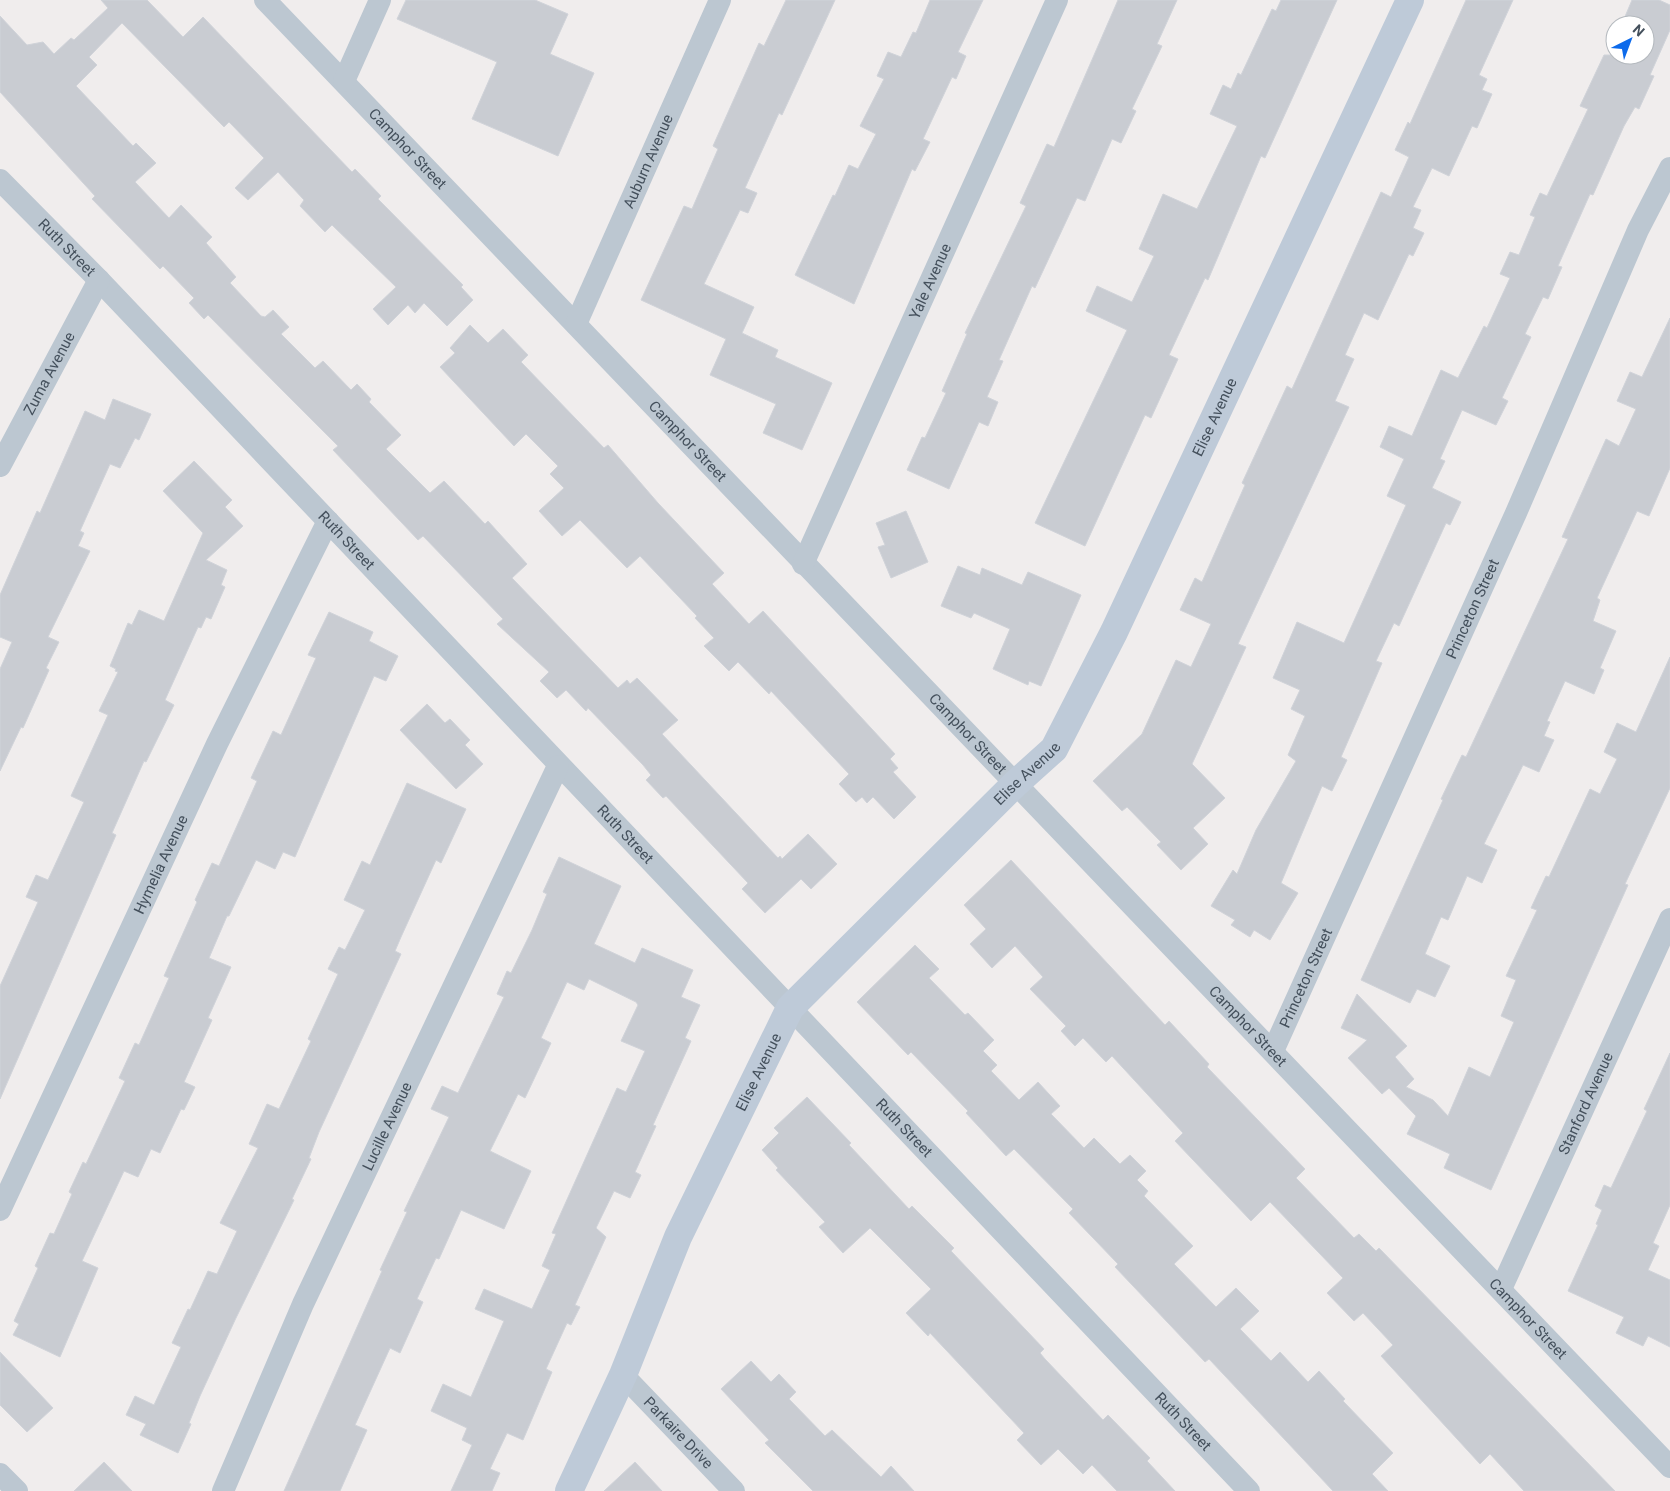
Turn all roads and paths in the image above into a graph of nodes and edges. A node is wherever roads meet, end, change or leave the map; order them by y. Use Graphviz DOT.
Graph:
graph roads {
  1 [pos="265,0"];
  2 [pos="380,0"];
  3 [pos="720,0"];
  4 [pos="1058,0"];
  5 [pos="1410,0"];
  6 [pos="344,81"];
  7 [pos="1670,168"];
  8 [pos="0,180"];
  9 [pos="99,280"];
  10 [pos="576,324"];
  11 [pos="0,466"];
  12 [pos="328,521"];
  13 [pos="803,564"];
  14 [pos="558,766"];
  15 [pos="1015,784"];
  16 [pos="1670,918"];
  17 [pos="790,1008"];
  18 [pos="1273,1051"];
  19 [pos="0,1210"];
  20 [pos="1501,1288"];
  21 [pos="623,1375"];
  22 [pos="1670,1467"];
  23 [pos="0,1474"];
  24 [pos="16,1491"];
  25 [pos="223,1491"];
  26 [pos="569,1491"];
  27 [pos="734,1491"];
  28 [pos="1248,1491"];
  1 -- 6 [label="street, Camphor Street"];
  2 -- 6 [label="street"];
  3 -- 10 [label="street, Auburn Avenue"];
  4 -- 13 [label="street, Yale Avenue"];
  5 -- 15 [label="street, Elise Avenue"];
  6 -- 10 [label="street, Camphor Street"];
  7 -- 18 [label="street, Princeton Street"];
  8 -- 9 [label="street, Ruth Street"];
  9 -- 11 [label="street, Zuma Avenue"];
  9 -- 12 [label="street, Ruth Street"];
  10 -- 13 [label="street, Camphor Street"];
  12 -- 14 [label="street, Ruth Street"];
  12 -- 19 [label="street, Hymelia Avenue"];
  13 -- 15 [label="street, Camphor Street"];
  14 -- 17 [label="street, Ruth Street"];
  14 -- 25 [label="street, Lucille Avenue"];
  15 -- 17 [label="street, Elise Avenue"];
  15 -- 18 [label="street, Camphor Street"];
  16 -- 20 [label="street, Stanford Avenue"];
  17 -- 21 [label="street, Elise Avenue"];
  17 -- 28 [label="street, Ruth Street"];
  18 -- 20 [label="street, Camphor Street"];
  20 -- 22 [label="street, Camphor Street"];
  21 -- 26 [label="street, Elise Avenue"];
  21 -- 27 [label="street, Parkaire Drive"];
  23 -- 24 [label="street"];
}
